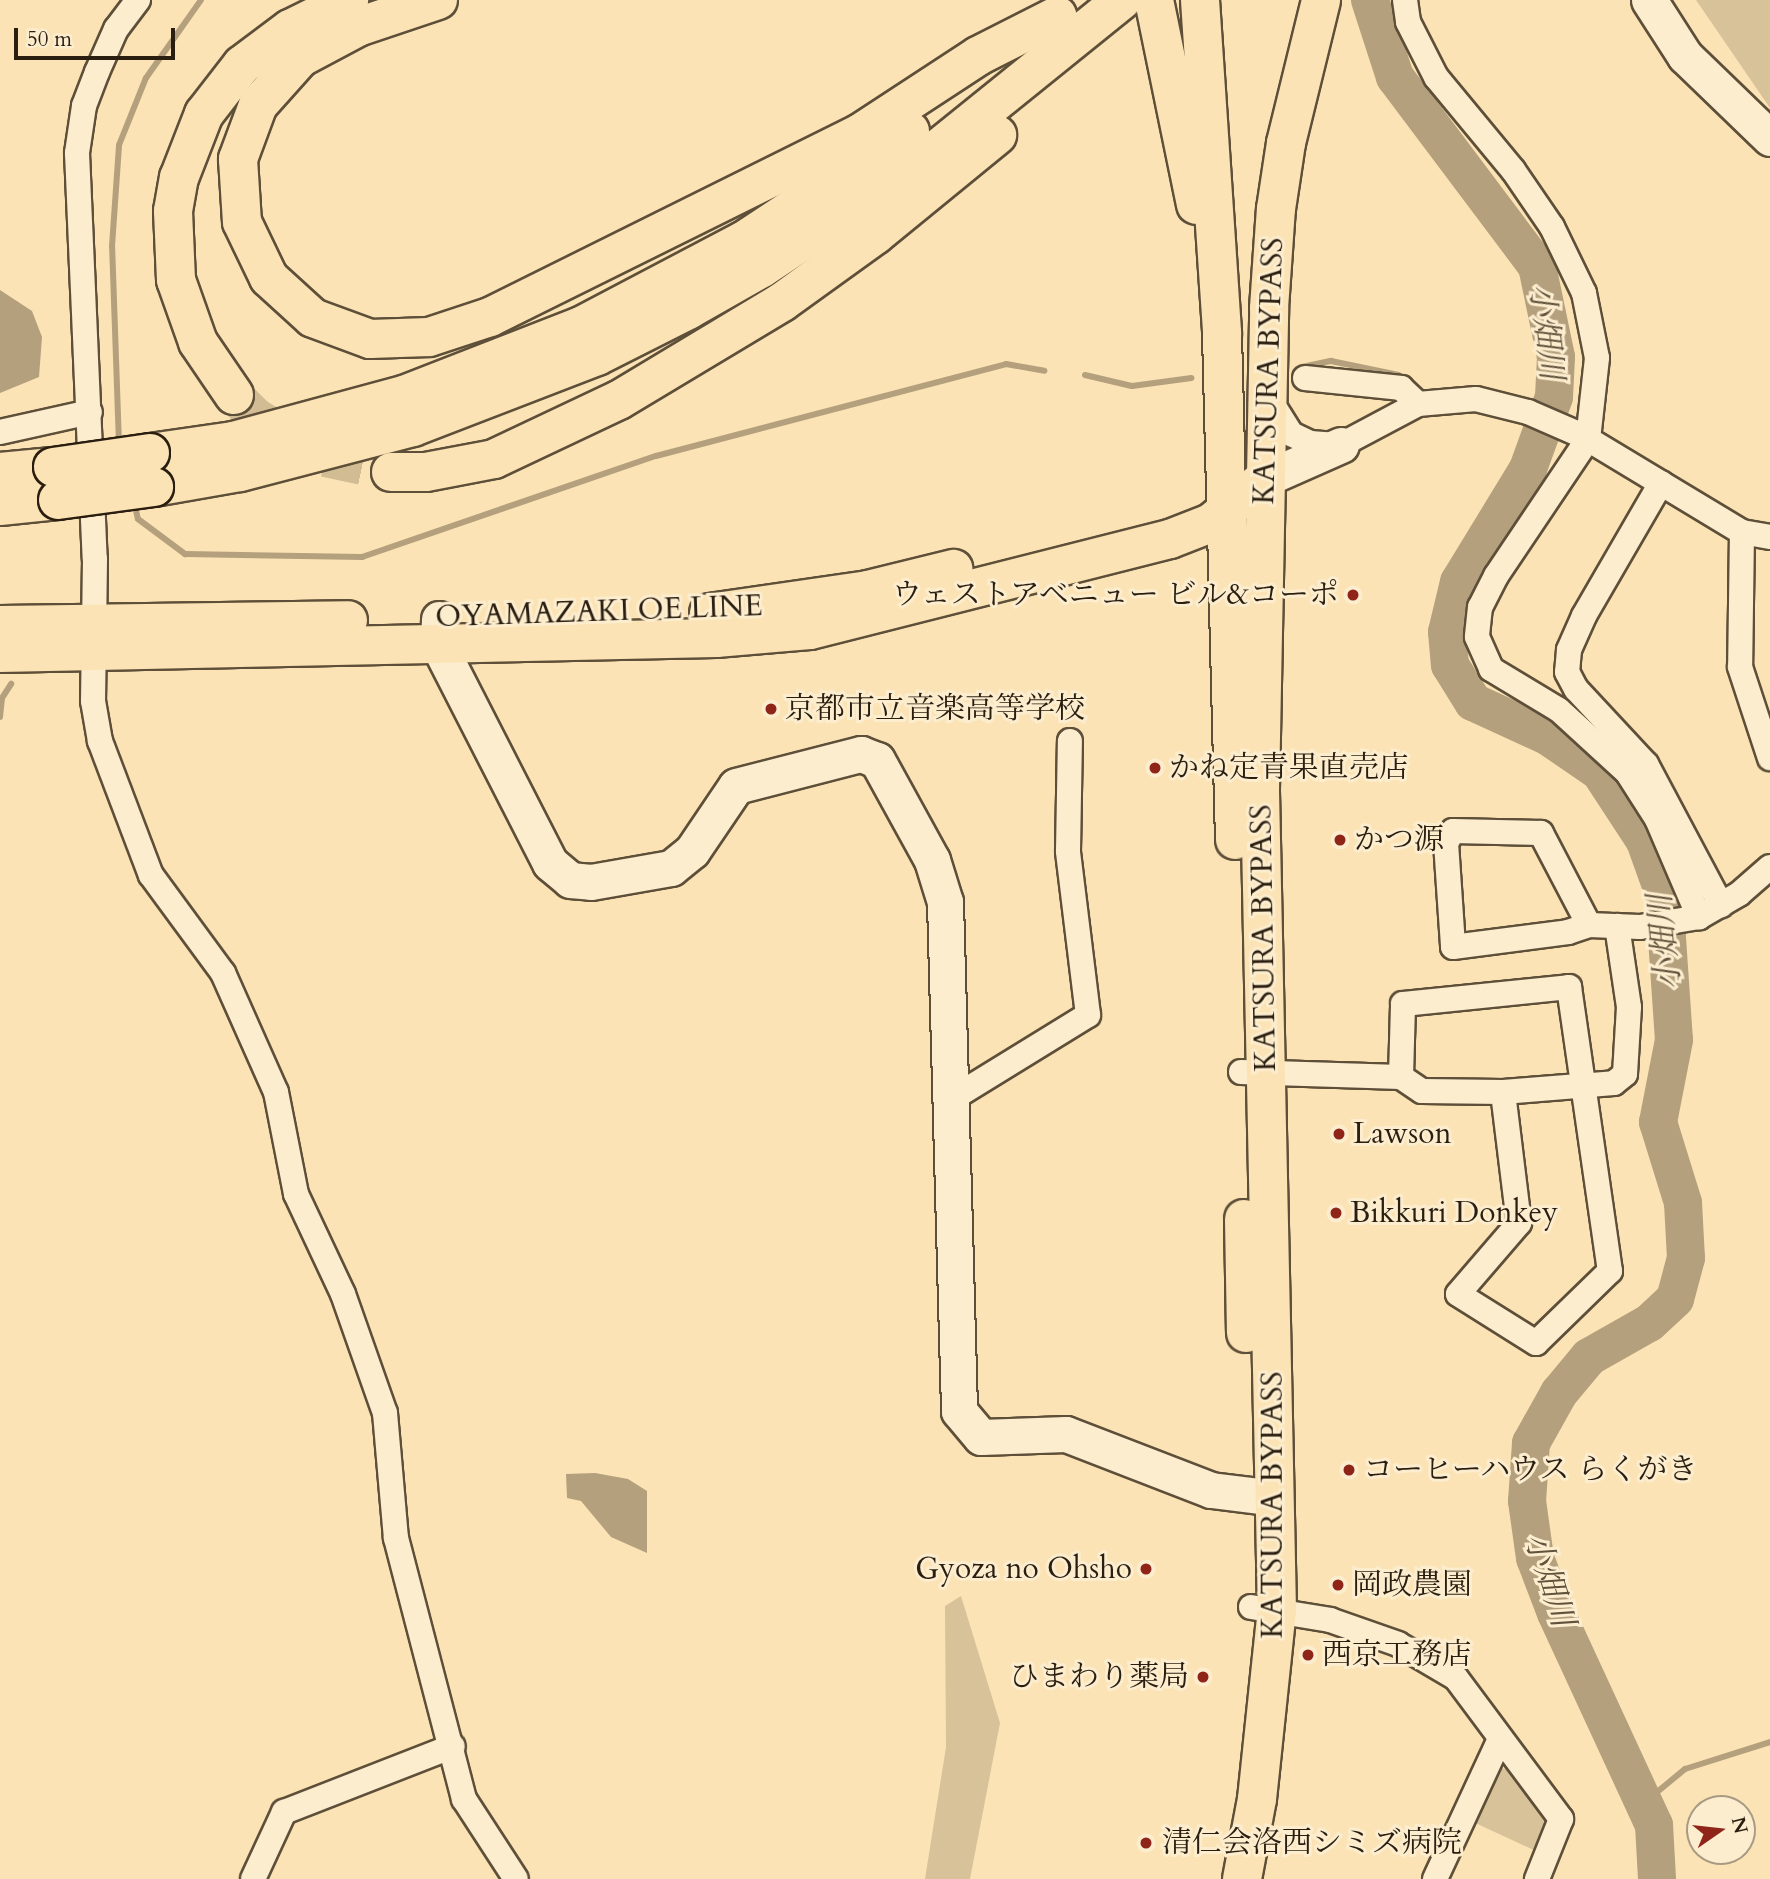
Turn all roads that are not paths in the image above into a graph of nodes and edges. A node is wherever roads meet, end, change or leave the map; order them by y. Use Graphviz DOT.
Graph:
graph roads {
  1 [pos="138,0"];
  2 [pos="349,0"];
  3 [pos="1122,0"];
  4 [pos="1136,0"];
  5 [pos="1154,0"];
  6 [pos="1200,0"];
  7 [pos="1226,0"];
  8 [pos="1299,0"];
  9 [pos="1321,0"];
  10 [pos="1405,0"];
  11 [pos="1649,0"];
  12 [pos="434,1"];
  13 [pos="1073,27"];
  14 [pos="1770,138"];
  15 [pos="1246,316"];
  16 [pos="1305,378"];
  17 [pos="1267,393"];
  18 [pos="234,395"];
  19 [pos="1418,404"];
  20 [pos="90,412"];
  21 [pos="0,432"];
  22 [pos="1585,437"];
  23 [pos="1341,445"];
  24 [pos="0,472"];
  25 [pos="391,472"];
  26 [pos="1661,483"];
  27 [pos="56,484"];
  28 [pos="1239,493"];
  29 [pos="0,506"];
  30 [pos="1742,532"];
  31 [pos="1770,537"];
  32 [pos="0,625"];
  33 [pos="439,631"];
  34 [pos="95,637"];
  35 [pos="0,653"];
  36 [pos="1070,741"];
  37 [pos="1770,758"];
  38 [pos="1770,867"];
  39 [pos="1703,914"];
  40 [pos="1589,925"];
  41 [pos="1629,926"];
  42 [pos="1254,1072"];
  43 [pos="1401,1077"];
  44 [pos="1584,1086"];
  45 [pos="1503,1092"];
  46 [pos="950,1100"];
  47 [pos="1263,1498"];
  48 [pos="1264,1609"];
  49 [pos="1500,1739"];
  50 [pos="453,1746"];
  51 [pos="253,1879"];
  52 [pos="516,1879"];
  53 [pos="1217,1879"];
  54 [pos="1242,1879"];
  55 [pos="1435,1879"];
  56 [pos="1537,1879"];
  1 -- 20 [label="street"];
  2 -- 18 [label="main road"];
  3 -- 13 [label="main road"];
  4 -- 13 [label="main road"];
  5 -- 15 [label="main road"];
  6 -- 15 [label="main road, KATSURA BYPASS"];
  7 -- 15 [label="main road"];
  8 -- 15 [label="main road"];
  9 -- 15 [label="main road, KATSURA BYPASS"];
  10 -- 22 [label="street"];
  11 -- 14 [label="street"];
  12 -- 13 [label="main road"];
  13 -- 25 [label="main road"];
  13 -- 27 [label="main road, bridge"];
  15 -- 17 [label="main road, KATSURA BYPASS"];
  15 -- 28 [label="main road"];
  16 -- 19 [label="street"];
  17 -- 23 [label="street"];
  17 -- 28 [label="main road, KATSURA BYPASS"];
  19 -- 22 [label="street"];
  19 -- 23 [label="street"];
  20 -- 21 [label="street"];
  20 -- 34 [label="street"];
  22 -- 26 [label="street"];
  22 -- 39 [label="street"];
  23 -- 28 [label="street"];
  24 -- 27 [label="main road"];
  26 -- 30 [label="street"];
  26 -- 39 [label="street"];
  27 -- 29 [label="main road"];
  28 -- 33 [label="main road, OYAMAZAKI OE LINE"];
  28 -- 42 [label="main road, KATSURA BYPASS"];
  28 -- 42 [label="main road, KATSURA BYPASS"];
  30 -- 31 [label="street"];
  30 -- 37 [label="street"];
  32 -- 34 [label="main road, OYAMAZAKI OE LINE"];
  33 -- 34 [label="main road, OYAMAZAKI OE LINE"];
  33 -- 46 [label="street"];
  34 -- 35 [label="main road, OYAMAZAKI OE LINE"];
  34 -- 50 [label="street"];
  36 -- 46 [label="street"];
  38 -- 39 [label="street"];
  39 -- 41 [label="street"];
  40 -- 40 [label="street"];
  40 -- 41 [label="street"];
  41 -- 44 [label="street"];
  42 -- 43 [label="street"];
  42 -- 47 [label="main road, KATSURA BYPASS"];
  43 -- 44 [label="street"];
  43 -- 45 [label="street"];
  44 -- 45 [label="street"];
  44 -- 45 [label="street"];
  46 -- 47 [label="street"];
  47 -- 48 [label="main road, KATSURA BYPASS"];
  48 -- 49 [label="street"];
  48 -- 53 [label="main road, KATSURA BYPASS"];
  48 -- 54 [label="main road, KATSURA BYPASS"];
  49 -- 55 [label="street"];
  49 -- 56 [label="street"];
  50 -- 51 [label="street"];
  50 -- 52 [label="street"];
}
